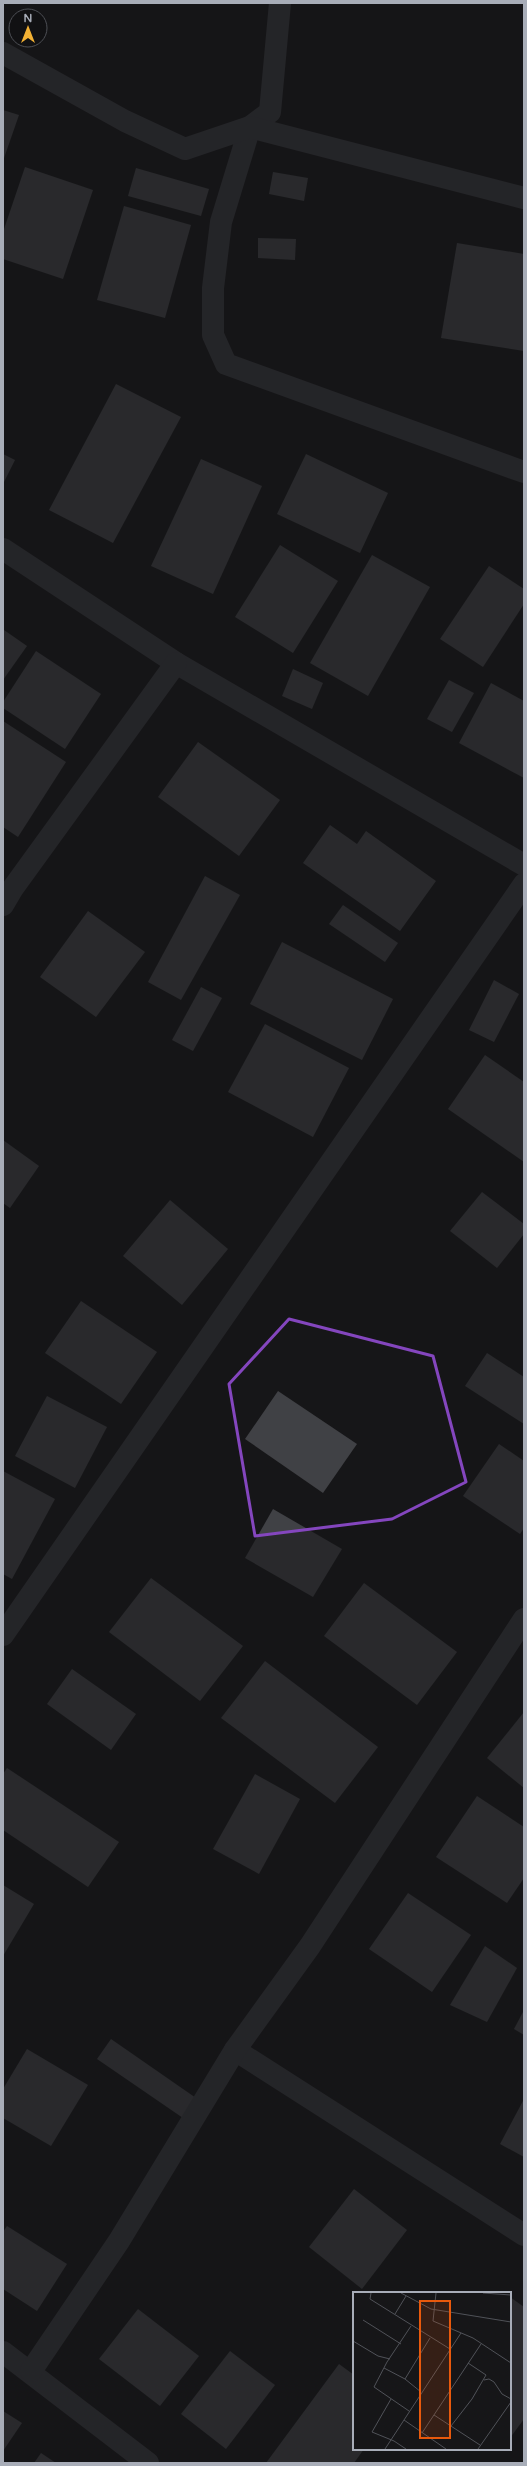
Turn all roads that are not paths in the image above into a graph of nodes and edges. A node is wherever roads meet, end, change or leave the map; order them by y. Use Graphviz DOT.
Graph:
graph roads {
  1 [pos="280,3"];
  2 [pos="3,53"];
  3 [pos="250,127"];
  4 [pos="524,198"];
  5 [pos="524,472"];
  6 [pos="3,549"];
  7 [pos="176,663"];
  8 [pos="524,865"];
  9 [pos="524,884"];
  10 [pos="3,906"];
  11 [pos="524,1619"];
  12 [pos="4,1632"];
  13 [pos="235,2050"];
  14 [pos="524,2235"];
  15 [pos="3,2352"];
  16 [pos="31,2371"];
  17 [pos="148,2463"];
  1 -- 3 [label="street"];
  2 -- 3 [label="street"];
  3 -- 4 [label="street"];
  3 -- 5 [label="street"];
  6 -- 7 [label="street"];
  7 -- 8 [label="street"];
  7 -- 10 [label="street"];
  9 -- 12 [label="street"];
  11 -- 13 [label="street"];
  13 -- 14 [label="street"];
  13 -- 16 [label="street"];
  15 -- 16 [label="street"];
  16 -- 17 [label="street"];
}
